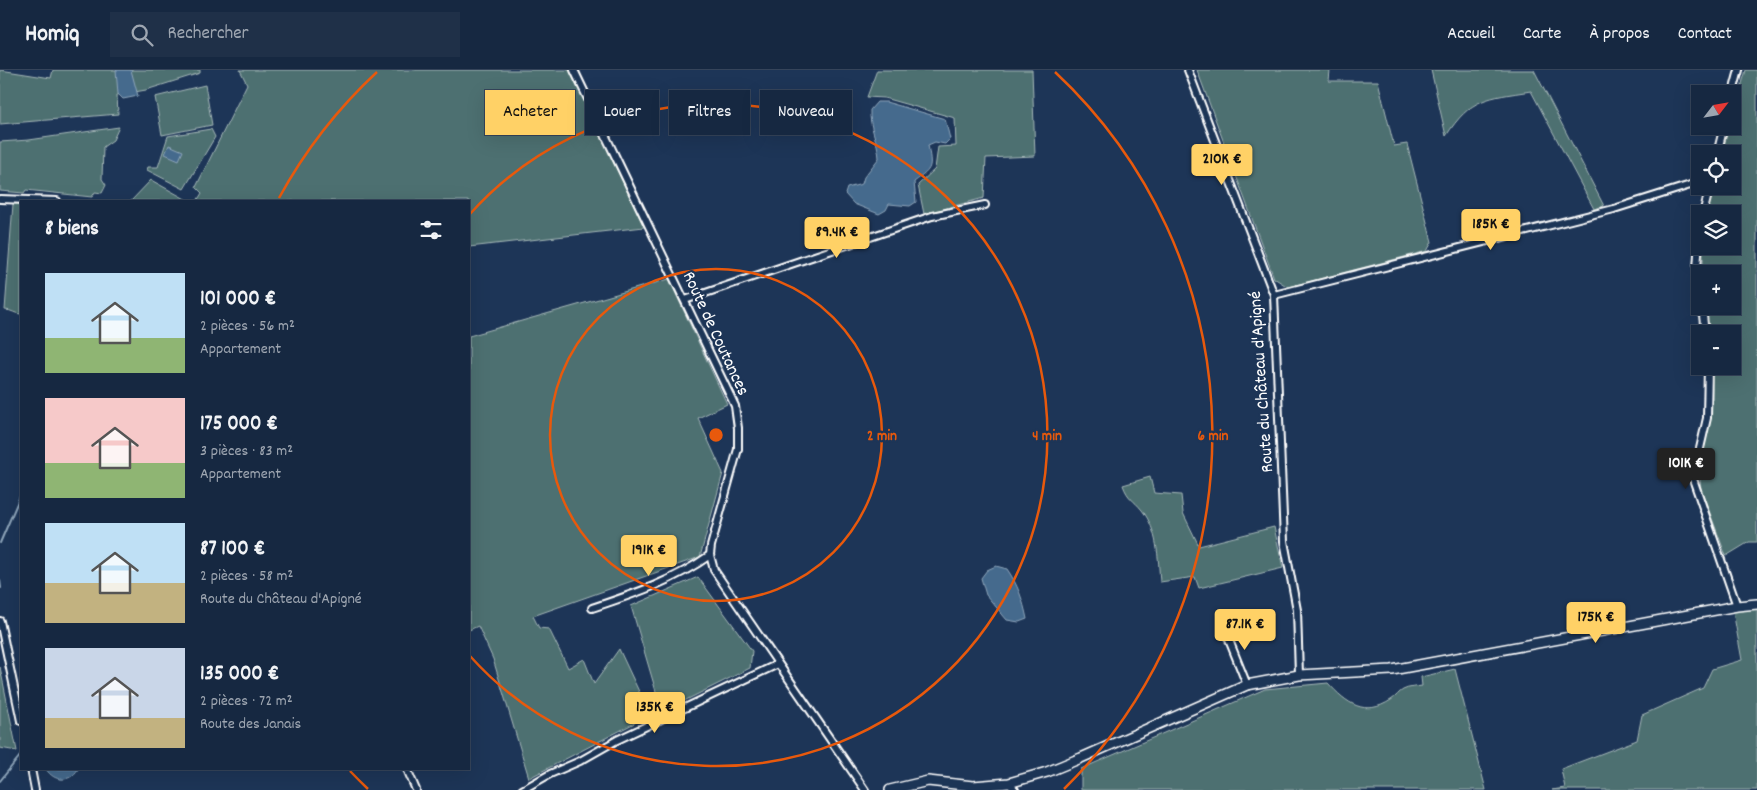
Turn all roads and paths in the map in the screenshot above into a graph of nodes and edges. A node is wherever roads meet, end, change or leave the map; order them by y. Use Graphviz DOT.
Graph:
graph roads {
  1 [pos="574,70"];
  2 [pos="1188,70"];
  3 [pos="1739,70"];
  4 [pos="1735,85"];
  5 [pos="1691,185"];
  6 [pos="0,199"];
  7 [pos="20,200"];
  8 [pos="986,205"];
  9 [pos="1274,295"];
  10 [pos="685,300"];
  11 [pos="1708,375"];
  12 [pos="710,555"];
  13 [pos="1757,604"];
  14 [pos="1737,606"];
  15 [pos="592,608"];
  16 [pos="0,621"];
  17 [pos="1223,625"];
  18 [pos="778,664"];
  19 [pos="1299,676"];
  20 [pos="1247,684"];
  21 [pos="20,715"];
  22 [pos="31,770"];
  23 [pos="407,770"];
  24 [pos="1012,787"];
  25 [pos="35,790"];
  26 [pos="416,790"];
  27 [pos="522,790"];
  28 [pos="865,790"];
  29 [pos="890,790"];
  1 -- 10 [label="street, Route de Coutances"];
  2 -- 9 [label="street, Route du Château d'Apigné"];
  3 -- 4 [label="street"];
  5 -- 9 [label="street"];
  6 -- 7 [label="street"];
  8 -- 10 [label="street"];
  9 -- 19 [label="street, Route du Château d'Apigné"];
  10 -- 12 [label="street, Route de Coutances"];
  11 -- 14 [label="street"];
  12 -- 15 [label="street"];
  12 -- 18 [label="street"];
  13 -- 14 [label="street"];
  14 -- 19 [label="street"];
  16 -- 21 [label="street"];
  17 -- 20 [label="street"];
  18 -- 27 [label="street"];
  18 -- 28 [label="street"];
  19 -- 20 [label="street"];
  20 -- 24 [label="street"];
  22 -- 25 [label="street"];
  23 -- 26 [label="street"];
  24 -- 29 [label="street"];
}
